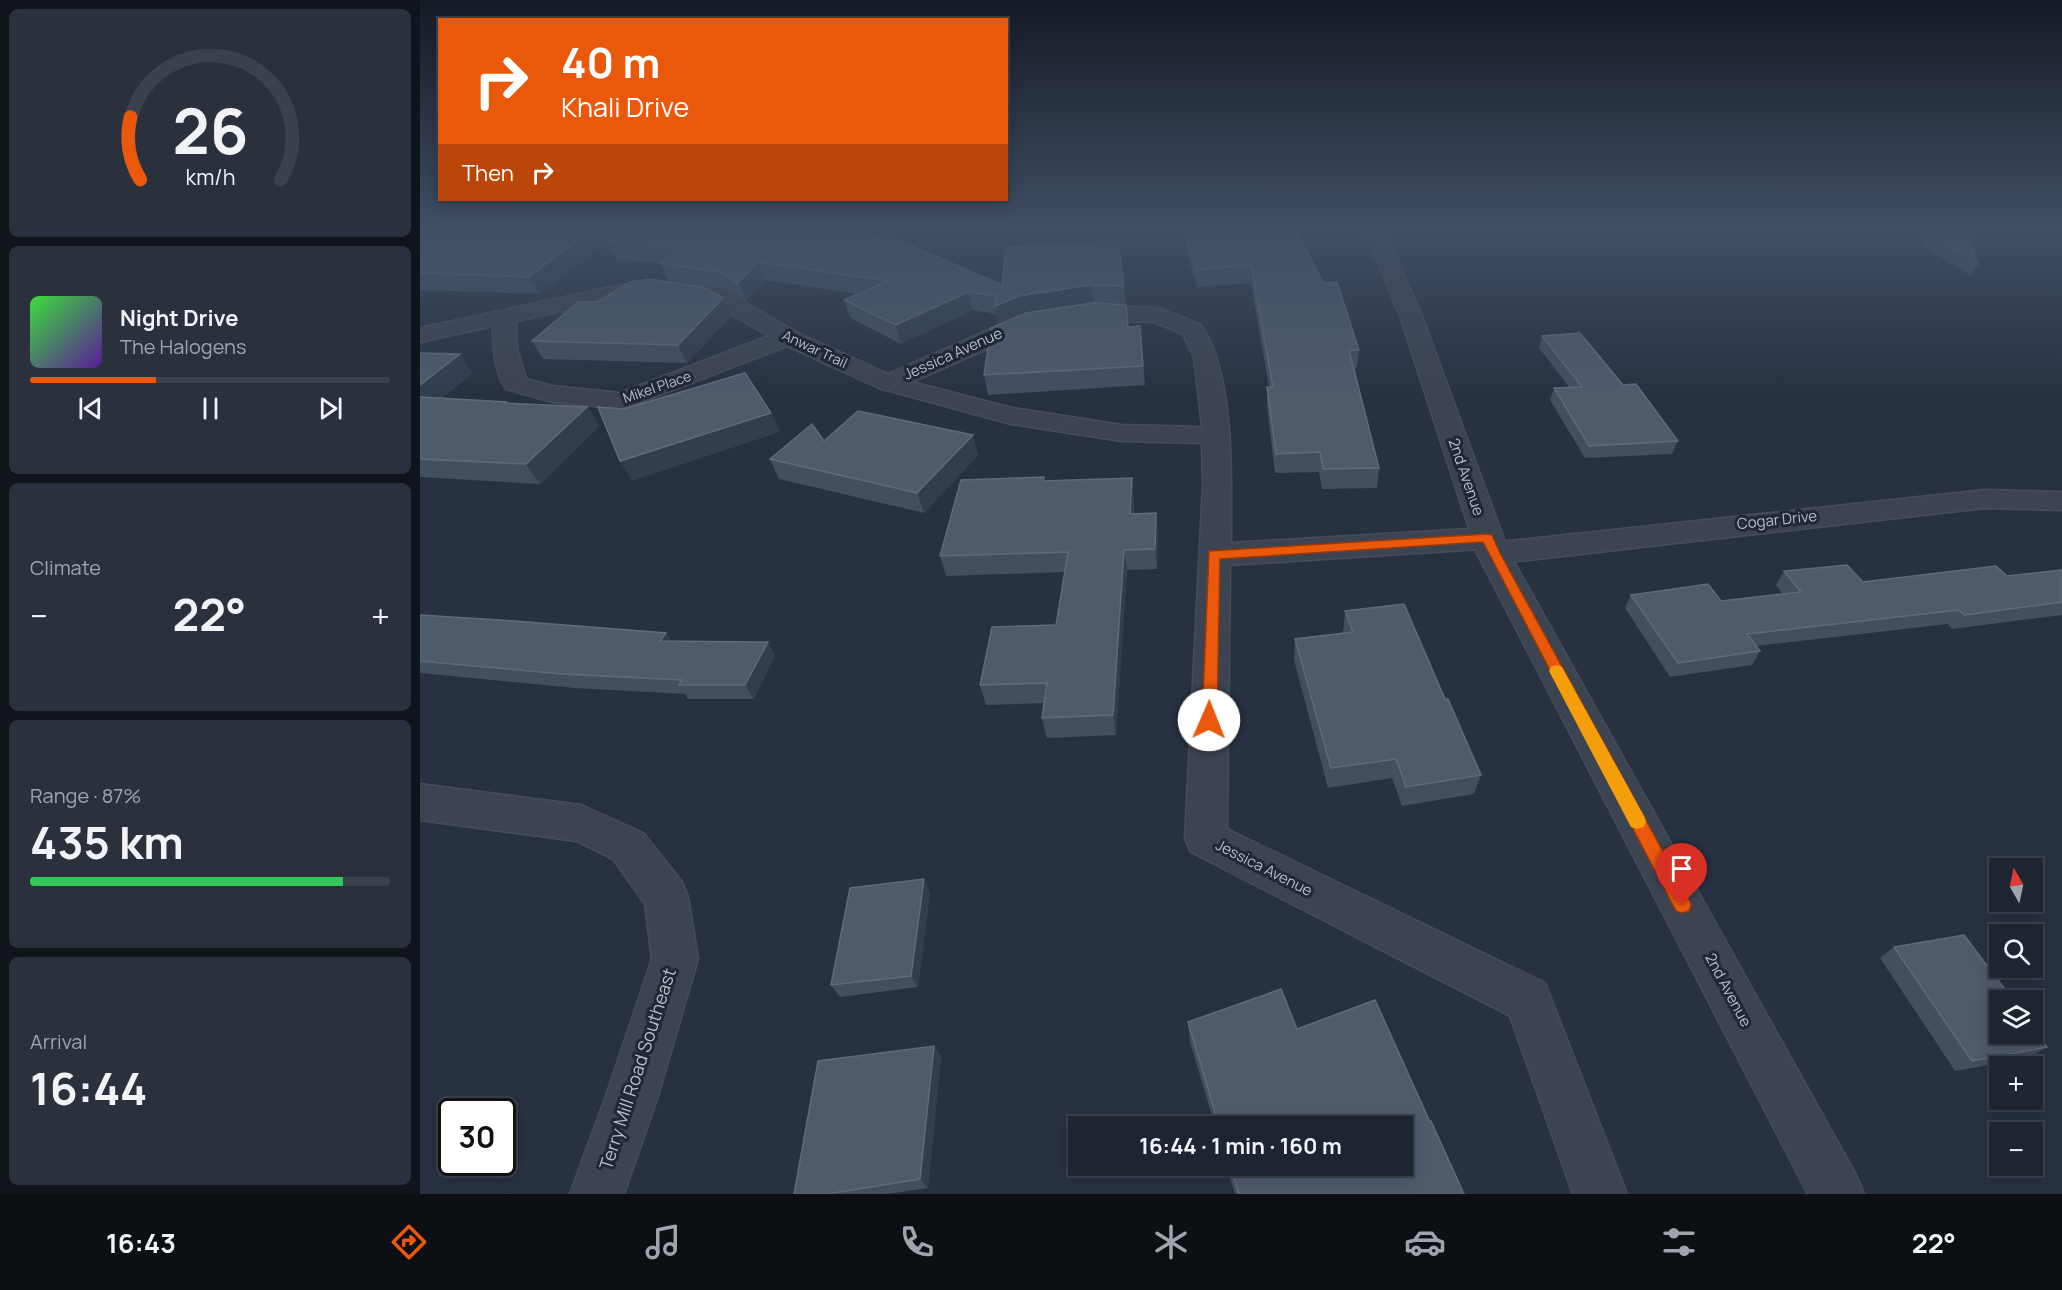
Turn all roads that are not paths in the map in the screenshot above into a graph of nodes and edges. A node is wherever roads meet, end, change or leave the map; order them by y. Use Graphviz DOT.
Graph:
graph roads {
  1 [pos="1397,283"];
  2 [pos="504,318"];
  3 [pos="420,335"];
  4 [pos="788,337"];
  5 [pos="888,383"];
  6 [pos="1216,435"];
  7 [pos="2062,501"];
  8 [pos="1490,546"];
  9 [pos="1214,555"];
  10 [pos="420,802"];
  11 [pos="597,1194"];
  12 [pos="1600,1194"];
  13 [pos="1838,1194"];
  1 -- 8 [label="street, 2nd Avenue"];
  2 -- 3 [label="street, Anwar Trail"];
  2 -- 4 [label="street, Anwar Trail"];
  2 -- 4 [label="street, Mikel Place"];
  4 -- 5 [label="street, Anwar Trail"];
  5 -- 6 [label="street, Anwar Trail"];
  5 -- 6 [label="street, Jessica Avenue"];
  6 -- 9 [label="street, Jessica Avenue"];
  7 -- 8 [label="street, Cogar Drive"];
  8 -- 9 [label="street, Cogar Drive"];
  8 -- 13 [label="street, 2nd Avenue"];
  9 -- 12 [label="street, Jessica Avenue"];
  10 -- 11 [label="street, Terry Mill Road Southeast"];
}
